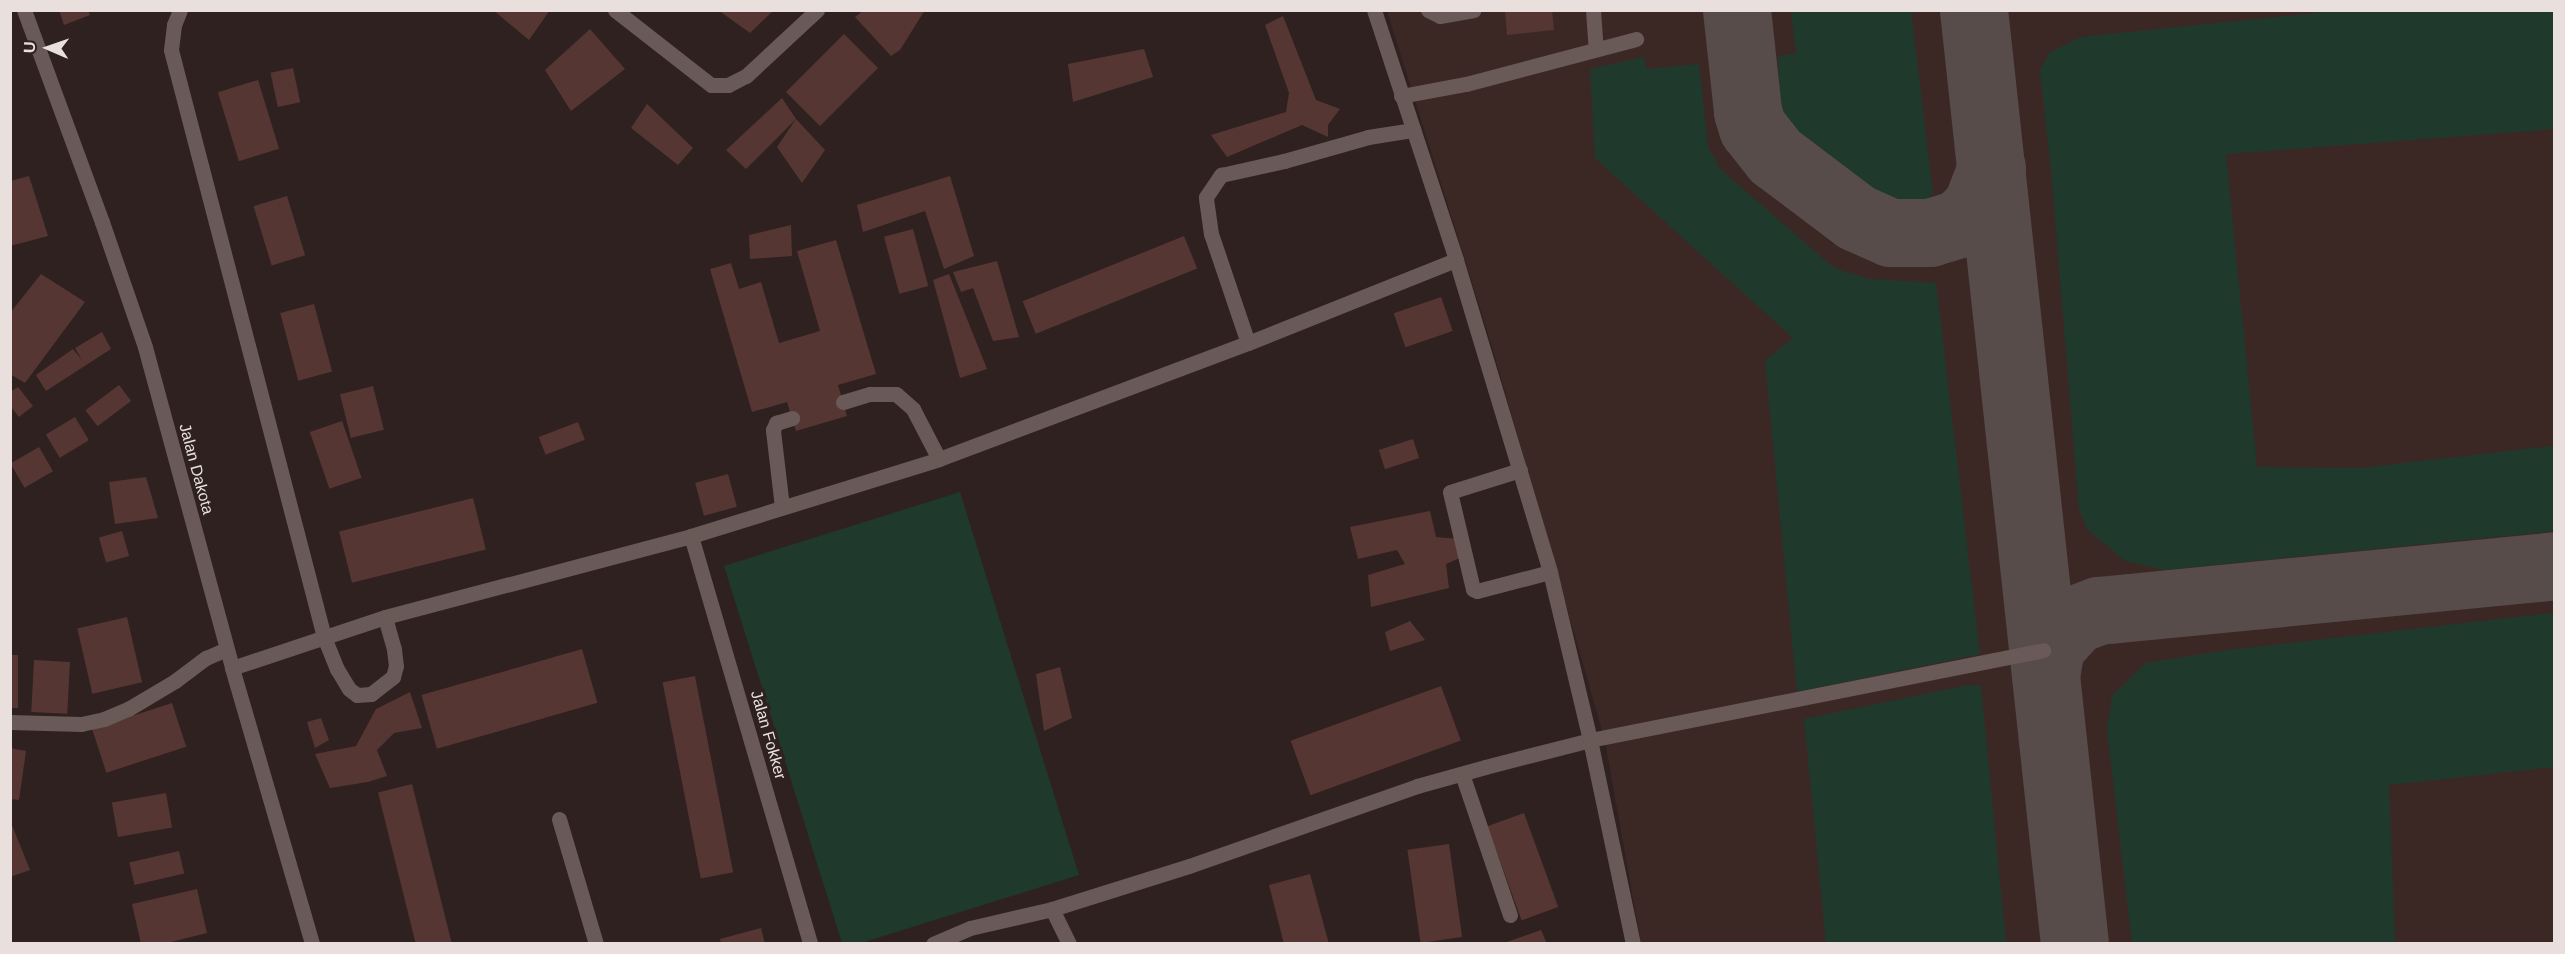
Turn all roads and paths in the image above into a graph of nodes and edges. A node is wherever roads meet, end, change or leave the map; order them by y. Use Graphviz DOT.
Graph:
graph roads {
  1 [pos="24,10"];
  2 [pos="180,10"];
  3 [pos="615,10"];
  4 [pos="817,10"];
  5 [pos="1374,10"];
  6 [pos="1428,10"];
  7 [pos="1473,10"];
  8 [pos="1593,10"];
  9 [pos="1636,39"];
  10 [pos="1596,49"];
  11 [pos="1401,96"];
  12 [pos="1413,130"];
  13 [pos="1456,260"];
  14 [pos="1248,343"];
  15 [pos="843,402"];
  16 [pos="792,418"];
  17 [pos="939,459"];
  18 [pos="1520,470"];
  19 [pos="782,507"];
  20 [pos="692,536"];
  21 [pos="1550,572"];
  22 [pos="385,617"];
  23 [pos="324,637"];
  24 [pos="226,649"];
  25 [pos="2043,650"];
  26 [pos="231,668"];
  27 [pos="10,722"];
  28 [pos="1590,740"];
  29 [pos="1462,774"];
  30 [pos="559,819"];
  31 [pos="1052,909"];
  32 [pos="1510,915"];
  33 [pos="312,944"];
  34 [pos="596,944"];
  35 [pos="810,944"];
  36 [pos="933,944"];
  37 [pos="1069,944"];
  38 [pos="1633,944"];
  1 -- 24 [label="street, Jalan Dakota"];
  2 -- 23 [label="street"];
  3 -- 4 [label="street"];
  5 -- 11 [label="street"];
  6 -- 7 [label="street"];
  8 -- 10 [label="street"];
  9 -- 10 [label="street"];
  10 -- 11 [label="street"];
  11 -- 12 [label="street"];
  12 -- 13 [label="street"];
  12 -- 14 [label="street"];
  13 -- 14 [label="street"];
  13 -- 18 [label="street"];
  14 -- 17 [label="street"];
  15 -- 17 [label="street"];
  16 -- 19 [label="street"];
  17 -- 19 [label="street"];
  18 -- 21 [label="street"];
  18 -- 21 [label="street"];
  19 -- 20 [label="street"];
  20 -- 22 [label="street"];
  20 -- 35 [label="street, Jalan Fokker"];
  21 -- 28 [label="street"];
  22 -- 23 [label="street"];
  22 -- 23 [label="street"];
  23 -- 26 [label="street"];
  24 -- 26 [label="street, Jalan Dakota"];
  24 -- 27 [label="street"];
  25 -- 28 [label="street"];
  26 -- 33 [label="street, Jalan Dakota"];
  28 -- 29 [label="street"];
  28 -- 38 [label="street"];
  29 -- 31 [label="street"];
  29 -- 32 [label="street"];
  30 -- 34 [label="street"];
  31 -- 36 [label="street"];
  31 -- 37 [label="street"];
}
